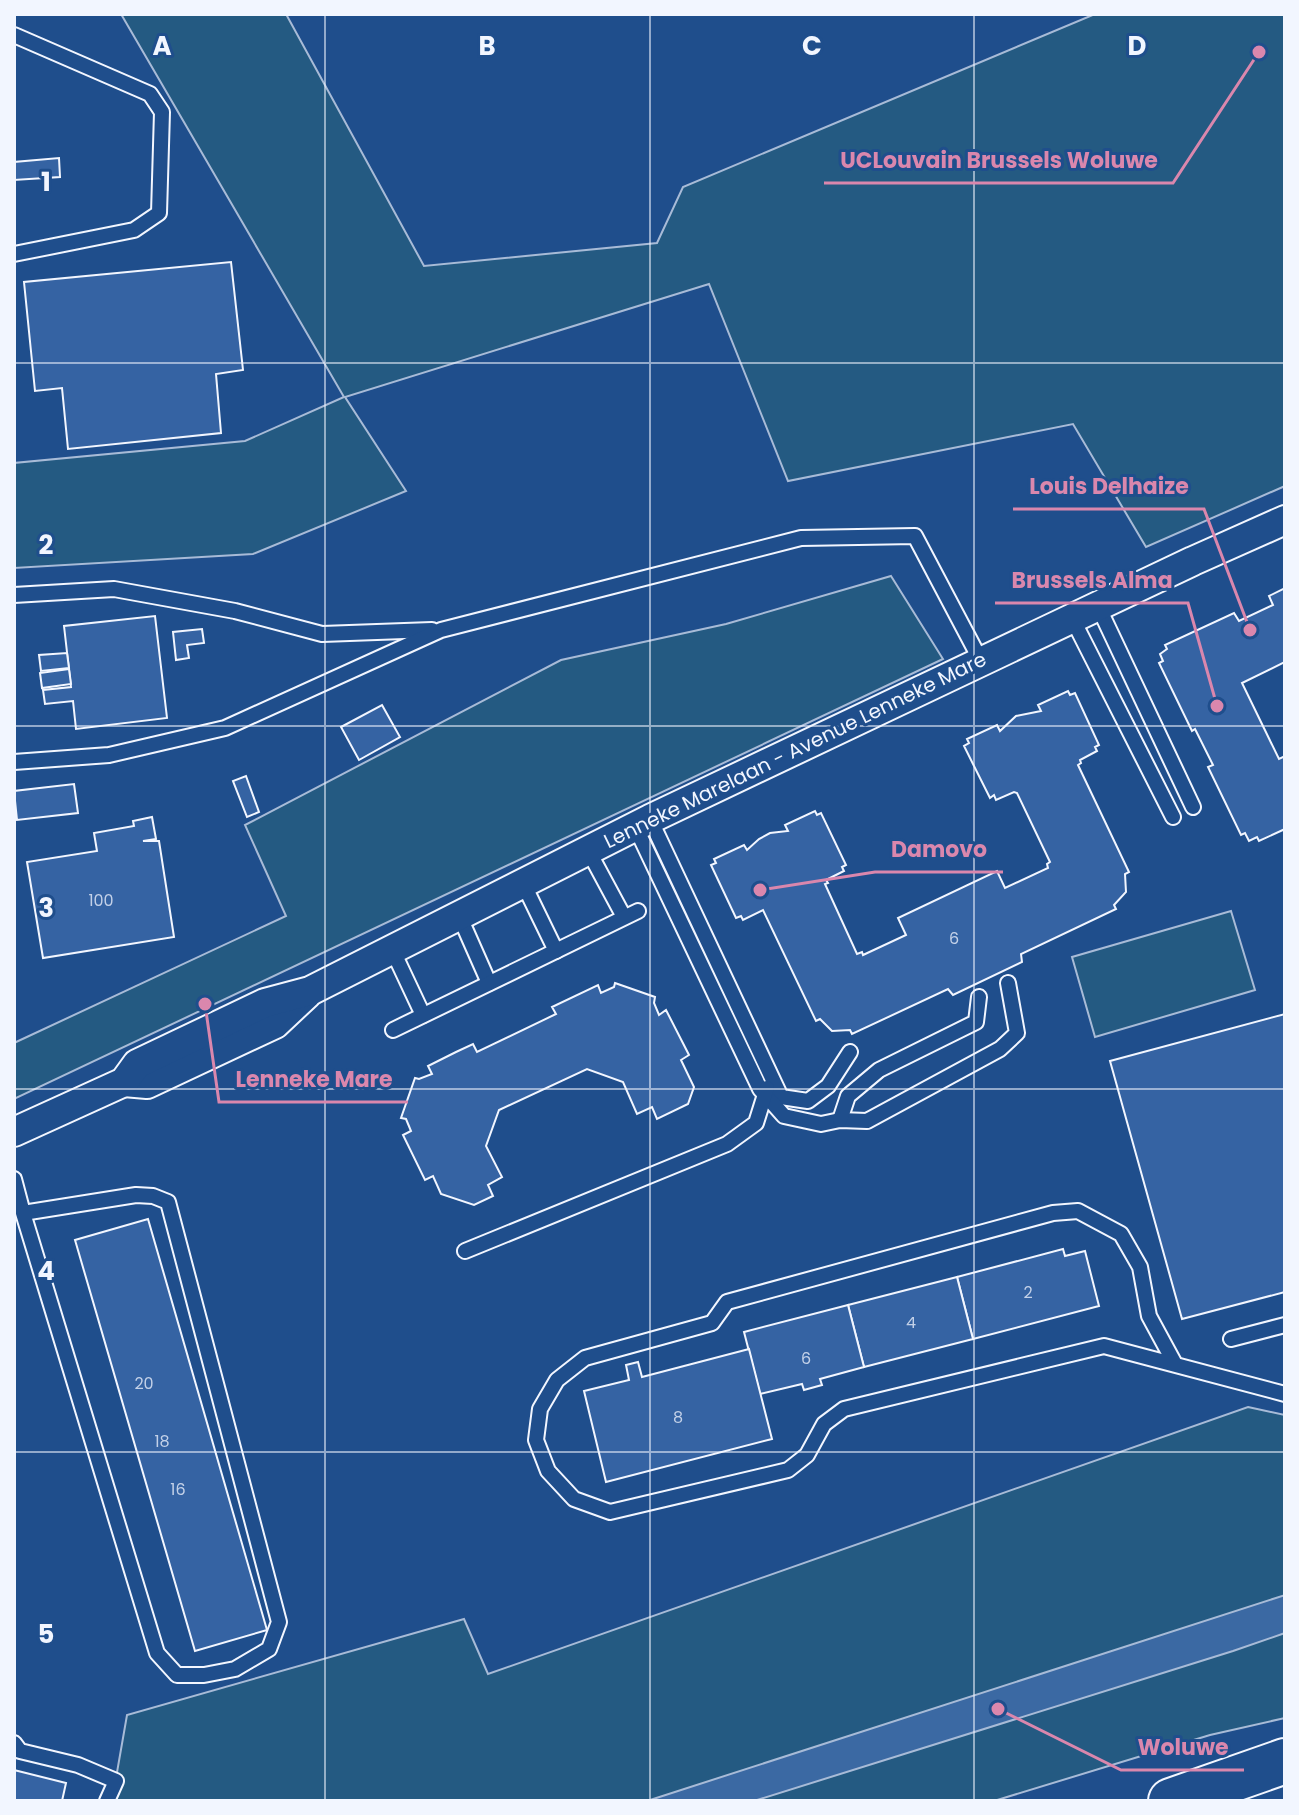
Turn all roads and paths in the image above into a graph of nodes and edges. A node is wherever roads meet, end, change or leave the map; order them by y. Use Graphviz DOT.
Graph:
graph roads {
  1 [pos="14,35"];
  2 [pos="14,254"];
  3 [pos="1285,520"];
  4 [pos="14,595"];
  5 [pos="1098,606"];
  6 [pos="1072,618"];
  7 [pos="441,630"];
  8 [pos="981,661"];
  9 [pos="14,762"];
  10 [pos="1193,807"];
  11 [pos="1173,817"];
  12 [pos="642,822"];
  13 [pos="588,850"];
  14 [pos="523,883"];
  15 [pos="459,915"];
  16 [pos="392,949"];
  17 [pos="556,951"];
  18 [pos="489,983"];
  19 [pos="1008,983"];
  20 [pos="979,997"];
  21 [pos="423,1015"];
  22 [pos="393,1030"];
  23 [pos="850,1052"];
  24 [pos="770,1072"];
  25 [pos="766,1095"];
  26 [pos="840,1120"];
  27 [pos="14,1132"];
  28 [pos="14,1179"];
  29 [pos="23,1213"];
  30 [pos="465,1251"];
  31 [pos="1285,1325"];
  32 [pos="1231,1339"];
  33 [pos="1175,1364"];
  34 [pos="1285,1394"];
  35 [pos="14,1743"];
  36 [pos="1285,1761"];
  37 [pos="107,1801"];
  38 [pos="1171,1801"];
  1 -- 2 [label="lane"];
  3 -- 5 [label="street, Lenneke Marelaan - Avenue Lenneke Mare"];
  4 -- 7 [label="lane"];
  5 -- 6 [label="street, Lenneke Marelaan - Avenue Lenneke Mare"];
  5 -- 10 [label="lane"];
  6 -- 8 [label="street, Lenneke Marelaan - Avenue Lenneke Mare"];
  6 -- 11 [label="lane"];
  7 -- 8 [label="lane"];
  7 -- 9 [label="lane"];
  8 -- 12 [label="street, Lenneke Marelaan - Avenue Lenneke Mare"];
  12 -- 13 [label="street, Lenneke Marelaan - Avenue Lenneke Mare"];
  12 -- 24 [label="lane"];
  12 -- 25 [label="lane"];
  13 -- 14 [label="street, Lenneke Marelaan - Avenue Lenneke Mare"];
  13 -- 17 [label="lane"];
  14 -- 15 [label="street, Lenneke Marelaan - Avenue Lenneke Mare"];
  14 -- 17 [label="lane"];
  15 -- 16 [label="street, Lenneke Marelaan - Avenue Lenneke Mare"];
  15 -- 18 [label="lane"];
  16 -- 21 [label="lane"];
  16 -- 27 [label="street, Lenneke Marelaan - Avenue Lenneke Mare"];
  17 -- 18 [label="lane"];
  18 -- 21 [label="lane"];
  19 -- 26 [label="lane"];
  20 -- 26 [label="lane"];
  21 -- 22 [label="lane"];
  23 -- 24 [label="lane"];
  24 -- 25 [label="lane"];
  25 -- 26 [label="lane"];
  25 -- 30 [label="lane"];
  28 -- 29 [label="lane"];
  29 -- 29 [label="lane"];
  31 -- 32 [label="lane"];
  33 -- 33 [label="lane"];
  33 -- 34 [label="lane"];
  35 -- 37 [label="lane"];
  36 -- 38 [label="highway"];
}
